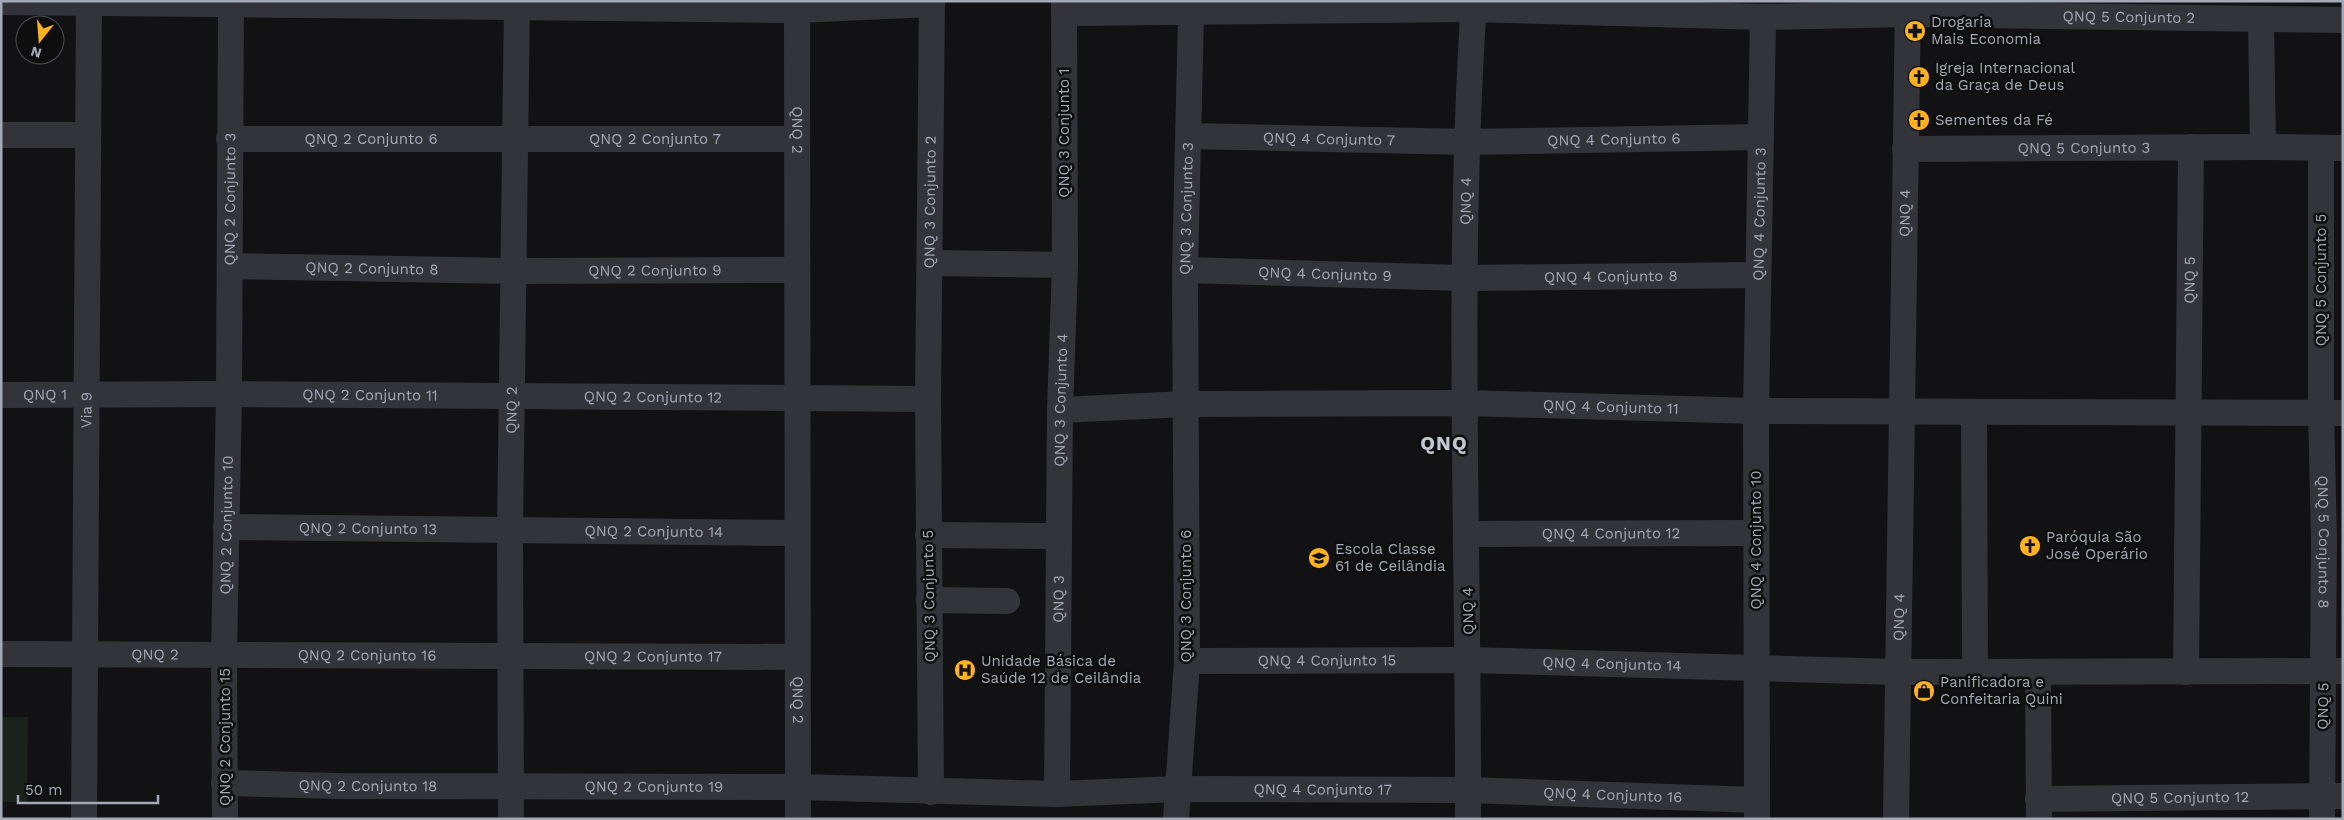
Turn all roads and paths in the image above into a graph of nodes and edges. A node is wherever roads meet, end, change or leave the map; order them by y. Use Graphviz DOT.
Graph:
graph roads {
  1 [pos="1,2"];
  2 [pos="90,2"];
  3 [pos="932,3"];
  4 [pos="231,4"];
  5 [pos="517,4"];
  6 [pos="1473,5"];
  7 [pos="1064,7"];
  8 [pos="1908,8"];
  9 [pos="796,10"];
  10 [pos="1191,14"];
  11 [pos="1763,17"];
  12 [pos="2261,20"];
  13 [pos="2343,20"];
  14 [pos="1,135"];
  15 [pos="88,135"];
  16 [pos="1190,136"];
  17 [pos="515,137"];
  18 [pos="1760,137"];
  19 [pos="229,139"];
  20 [pos="796,139"];
  21 [pos="1467,142"];
  22 [pos="2191,147"];
  23 [pos="2263,147"];
  24 [pos="2332,148"];
  25 [pos="1905,149"];
  26 [pos="930,263"];
  27 [pos="1065,265"];
  28 [pos="230,266"];
  29 [pos="797,270"];
  30 [pos="1185,270"];
  31 [pos="514,271"];
  32 [pos="1758,275"];
  33 [pos="1465,278"];
  34 [pos="2332,282"];
  35 [pos="229,394"];
  36 [pos="1,395"];
  37 [pos="88,395"];
  38 [pos="511,398"];
  39 [pos="797,400"];
  40 [pos="928,400"];
  41 [pos="1466,403"];
  42 [pos="1186,404"];
  43 [pos="1060,410"];
  44 [pos="1756,411"];
  45 [pos="1902,412"];
  46 [pos="1974,412"];
  47 [pos="2190,412"];
  48 [pos="2332,412"];
  49 [pos="226,528"];
  50 [pos="510,531"];
  51 [pos="1756,533"];
  52 [pos="797,534"];
  53 [pos="928,534"];
  54 [pos="1467,534"];
  55 [pos="1059,536"];
  56 [pos="2333,539"];
  57 [pos="929,600"];
  58 [pos="1007,601"];
  59 [pos="1,654"];
  60 [pos="86,654"];
  61 [pos="510,654"];
  62 [pos="224,656"];
  63 [pos="797,657"];
  64 [pos="1468,660"];
  65 [pos="1187,661"];
  66 [pos="1756,669"];
  67 [pos="2333,671"];
  68 [pos="1899,672"];
  69 [pos="1975,672"];
  70 [pos="2038,672"];
  71 [pos="2186,672"];
  72 [pos="224,783"];
  73 [pos="511,787"];
  74 [pos="798,787"];
  75 [pos="1177,789"];
  76 [pos="1468,790"];
  77 [pos="931,792"];
  78 [pos="1057,794"];
  79 [pos="2329,804"];
  80 [pos="1757,809"];
  81 [pos="2038,809"];
  82 [pos="84,819"];
  83 [pos="225,819"];
  84 [pos="511,819"];
  85 [pos="798,819"];
  86 [pos="1176,819"];
  87 [pos="1468,819"];
  88 [pos="1896,819"];
  1 -- 2 [label="street"];
  2 -- 4 [label="street"];
  2 -- 15 [label="street, Via 9"];
  3 -- 9 [label="street"];
  3 -- 26 [label="street, QNQ 3 Conjunto 2"];
  4 -- 5 [label="street"];
  4 -- 19 [label="street, QNQ 2 Conjunto 3"];
  5 -- 9 [label="street"];
  5 -- 17 [label="street, QNQ 2"];
  6 -- 10 [label="street"];
  6 -- 11 [label="street"];
  6 -- 21 [label="street, QNQ 4"];
  7 -- 10 [label="street"];
  7 -- 27 [label="street, QNQ 3 Conjunto 1"];
  8 -- 11 [label="street"];
  8 -- 12 [label="street, QNQ 5 Conjunto 2"];
  8 -- 25 [label="street, QNQ 4"];
  9 -- 20 [label="street, QNQ 2"];
  10 -- 16 [label="street, QNQ 3 Conjunto 3"];
  11 -- 18 [label="street, QNQ 4 Conjunto 3"];
  12 -- 13 [label="street, QNQ 5 Conjunto 2"];
  12 -- 23 [label="street"];
  14 -- 15 [label="street"];
  15 -- 37 [label="street, Via 9"];
  16 -- 21 [label="street, QNQ 4 Conjunto 7"];
  16 -- 30 [label="street, QNQ 3 Conjunto 3"];
  17 -- 19 [label="street, QNQ 2 Conjunto 6"];
  17 -- 20 [label="street, QNQ 2 Conjunto 7"];
  17 -- 31 [label="street, QNQ 2"];
  18 -- 21 [label="street, QNQ 4 Conjunto 6"];
  18 -- 32 [label="street, QNQ 4 Conjunto 3"];
  19 -- 28 [label="street, QNQ 2 Conjunto 3"];
  20 -- 29 [label="street, QNQ 2"];
  21 -- 33 [label="street, QNQ 4"];
  22 -- 23 [label="street, QNQ 5 Conjunto 3"];
  22 -- 25 [label="street, QNQ 5 Conjunto 3"];
  22 -- 47 [label="street, QNQ 5"];
  23 -- 24 [label="street, QNQ 5 Conjunto 3"];
  24 -- 34 [label="street, QNQ 5 Conjunto 5"];
  25 -- 45 [label="street, QNQ 4"];
  26 -- 27 [label="street"];
  26 -- 40 [label="street, QNQ 3 Conjunto 2"];
  27 -- 43 [label="street, QNQ 3 Conjunto 4"];
  28 -- 31 [label="street, QNQ 2 Conjunto 8"];
  28 -- 35 [label="street, QNQ 2 Conjunto 3"];
  29 -- 31 [label="street, QNQ 2 Conjunto 9"];
  29 -- 39 [label="street, QNQ 2"];
  30 -- 33 [label="street, QNQ 4 Conjunto 9"];
  30 -- 42 [label="street, QNQ 3 Conjunto 3"];
  31 -- 38 [label="street, QNQ 2"];
  32 -- 33 [label="street, QNQ 4 Conjunto 8"];
  32 -- 44 [label="street, QNQ 4 Conjunto 3"];
  33 -- 41 [label="street, QNQ 4"];
  34 -- 48 [label="street, QNQ 5 Conjunto 5"];
  35 -- 37 [label="street"];
  35 -- 38 [label="street, QNQ 2 Conjunto 11"];
  35 -- 49 [label="street, QNQ 2 Conjunto 10"];
  36 -- 37 [label="street, QNQ 1"];
  37 -- 60 [label="street, Via 9"];
  38 -- 39 [label="street, QNQ 2 Conjunto 12"];
  38 -- 50 [label="street, QNQ 2"];
  39 -- 40 [label="street"];
  39 -- 52 [label="street, QNQ 2"];
  40 -- 53 [label="street, QNQ 3 Conjunto 5"];
  41 -- 42 [label="street"];
  41 -- 44 [label="street, QNQ 4 Conjunto 11"];
  41 -- 54 [label="street, QNQ 4"];
  42 -- 43 [label="street"];
  42 -- 65 [label="street, QNQ 3 Conjunto 6"];
  43 -- 55 [label="street, QNQ 3 Conjunto 4"];
  44 -- 45 [label="street"];
  44 -- 51 [label="street, QNQ 4 Conjunto 10"];
  45 -- 46 [label="street"];
  45 -- 68 [label="street, QNQ 4"];
  46 -- 47 [label="street"];
  46 -- 69 [label="street"];
  47 -- 48 [label="street"];
  47 -- 71 [label="street, QNQ 5"];
  48 -- 56 [label="street, QNQ 5 Conjunto 8"];
  49 -- 50 [label="street, QNQ 2 Conjunto 13"];
  49 -- 62 [label="street, QNQ 2 Conjunto 10"];
  50 -- 52 [label="street, QNQ 2 Conjunto 14"];
  50 -- 61 [label="street, QNQ 2"];
  51 -- 54 [label="street, QNQ 4 Conjunto 12"];
  51 -- 66 [label="street, QNQ 4 Conjunto 10"];
  52 -- 63 [label="street, QNQ 2"];
  53 -- 55 [label="street"];
  53 -- 57 [label="street, QNQ 3 Conjunto 5"];
  54 -- 64 [label="street, QNQ 4"];
  55 -- 78 [label="street, QNQ 3"];
  56 -- 67 [label="street, QNQ 5 Conjunto 8"];
  57 -- 58 [label="street"];
  57 -- 77 [label="street, QNQ 3 Conjunto 5"];
  59 -- 60 [label="street"];
  60 -- 62 [label="street, QNQ 2"];
  60 -- 82 [label="street, Via 9"];
  61 -- 62 [label="street, QNQ 2 Conjunto 16"];
  61 -- 63 [label="street, QNQ 2 Conjunto 17"];
  61 -- 73 [label="street, QNQ 2"];
  62 -- 72 [label="street, QNQ 2 Conjunto 15"];
  63 -- 74 [label="street, QNQ 2"];
  64 -- 65 [label="street, QNQ 4 Conjunto 15"];
  64 -- 66 [label="street, QNQ 4 Conjunto 14"];
  64 -- 76 [label="street, QNQ 4"];
  65 -- 75 [label="street, QNQ 3 Conjunto 6"];
  66 -- 68 [label="street"];
  66 -- 80 [label="street, QNQ 4 Conjunto 10"];
  67 -- 71 [label="street, QNQ 5"];
  67 -- 79 [label="street, QNQ 5"];
  68 -- 69 [label="street, QNQ 5"];
  68 -- 88 [label="street, QNQ 4"];
  69 -- 70 [label="street, QNQ 5"];
  70 -- 71 [label="street, QNQ 5"];
  70 -- 81 [label="street"];
  72 -- 73 [label="street, QNQ 2 Conjunto 18"];
  72 -- 83 [label="street, QNQ 2 Conjunto 15"];
  73 -- 74 [label="street, QNQ 2 Conjunto 19"];
  73 -- 84 [label="street, QNQ 2"];
  74 -- 77 [label="street"];
  74 -- 85 [label="street, QNQ 2"];
  75 -- 76 [label="street, QNQ 4 Conjunto 17"];
  75 -- 78 [label="street"];
  75 -- 86 [label="street"];
  76 -- 80 [label="street, QNQ 4 Conjunto 16"];
  76 -- 87 [label="street, QNQ 4"];
  77 -- 78 [label="street"];
  79 -- 81 [label="street, QNQ 5 Conjunto 12"];
}
